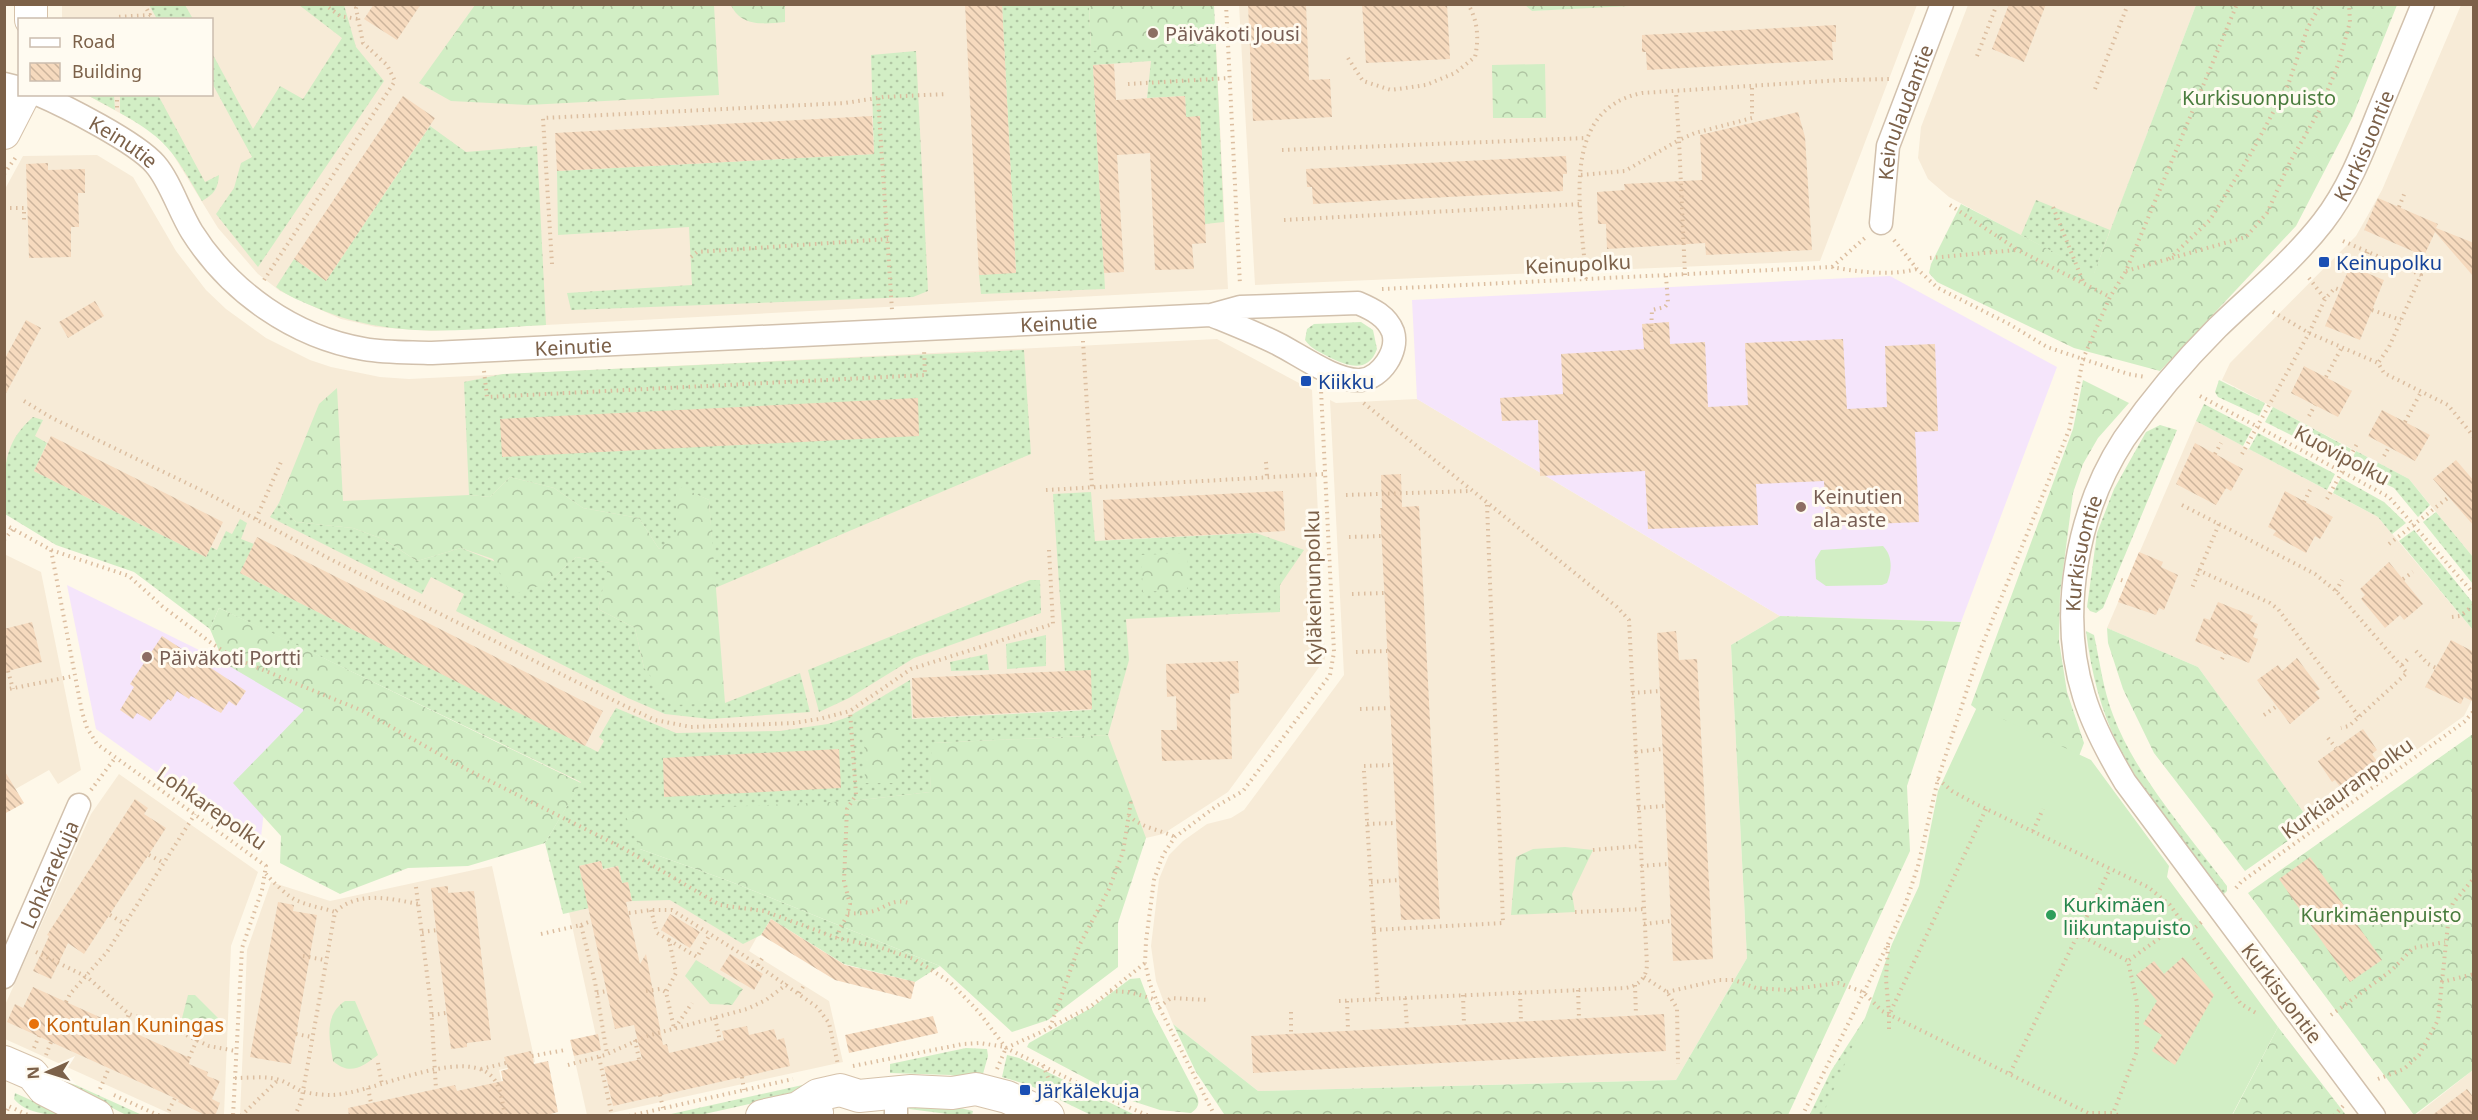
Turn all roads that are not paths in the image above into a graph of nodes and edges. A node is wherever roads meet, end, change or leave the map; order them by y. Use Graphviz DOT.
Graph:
graph roads {
  1 [pos="1942,4"];
  2 [pos="2423,4"];
  3 [pos="23,96"];
  4 [pos="41,96"];
  5 [pos="4,133"];
  6 [pos="1881,223"];
  7 [pos="1211,315"];
  8 [pos="79,805"];
  9 [pos="4,977"];
  10 [pos="4,1062"];
  11 [pos="952,1093"];
  12 [pos="6,1097"];
  13 [pos="37,1102"];
  14 [pos="98,1102"];
  15 [pos="896,1103"];
  16 [pos="762,1116"];
  17 [pos="1005,1116"];
  18 [pos="1048,1116"];
  19 [pos="2374,1116"];
  1 -- 6 [label="street, Keinulaudantie"];
  2 -- 19 [label="street, Kurkisuontie"];
  3 -- 5 [label="street"];
  4 -- 7 [label="street, Keinutie"];
  7 -- 7 [label="street, Keinutie"];
  8 -- 9 [label="street, Lohkarekuja"];
  10 -- 13 [label="street"];
  11 -- 15 [label="street"];
  11 -- 17 [label="street"];
  11 -- 18 [label="street"];
  12 -- 13 [label="street"];
  13 -- 14 [label="street"];
  15 -- 16 [label="street"];
}
